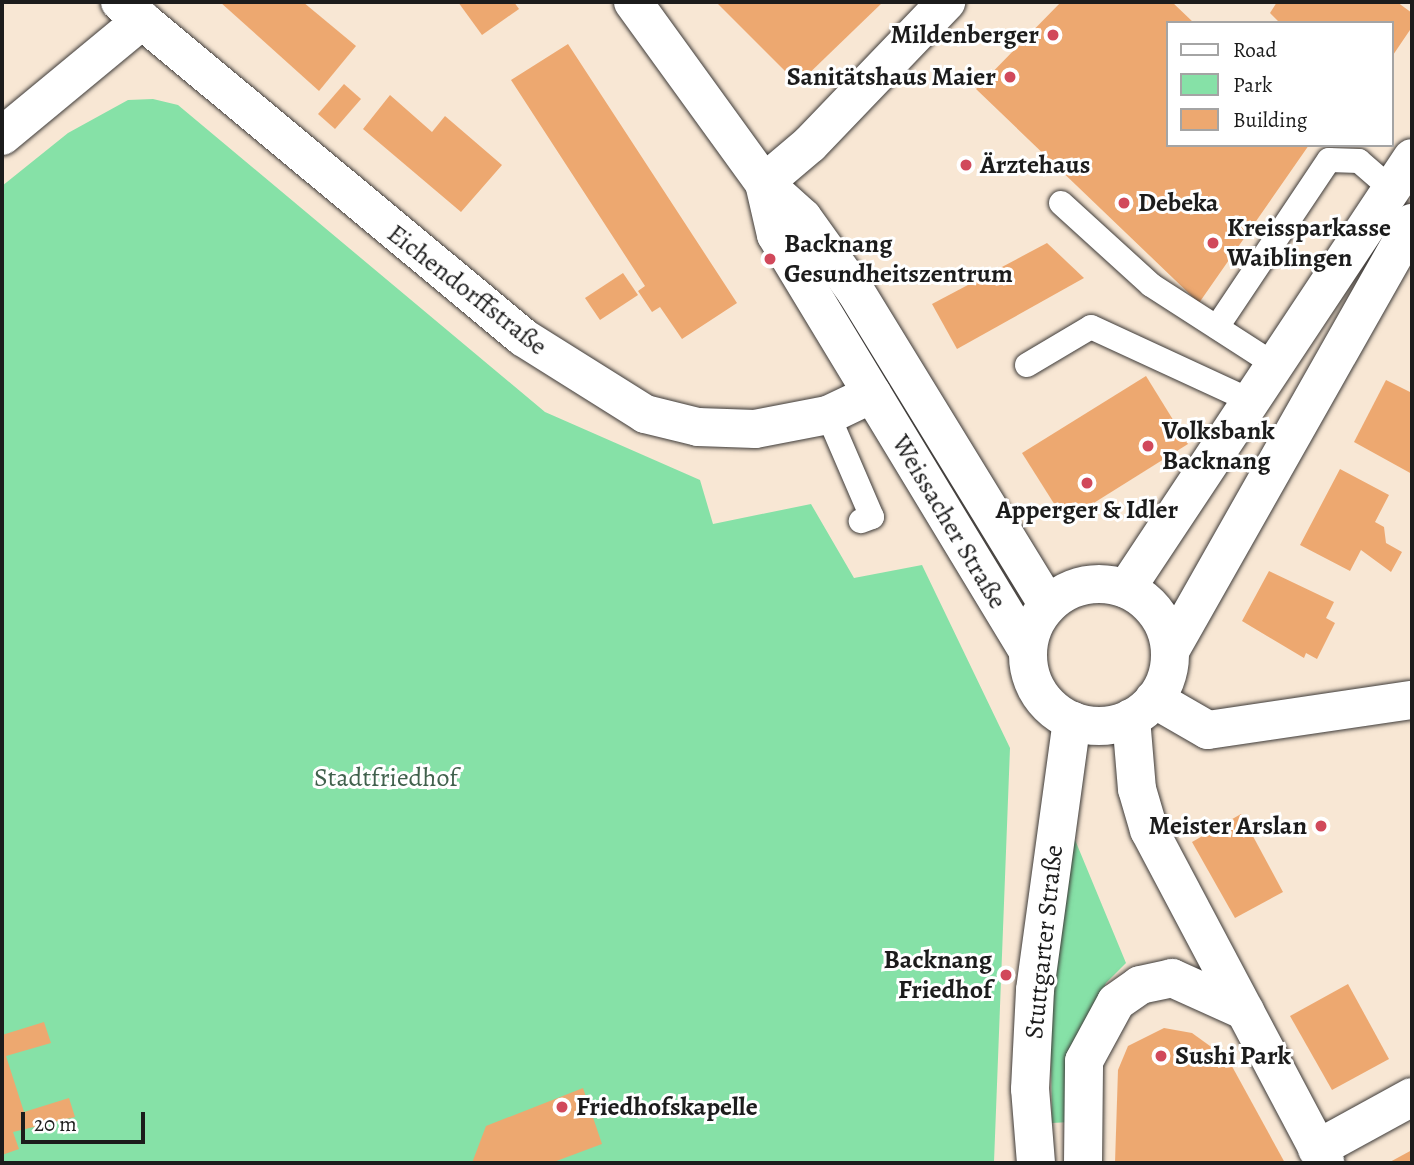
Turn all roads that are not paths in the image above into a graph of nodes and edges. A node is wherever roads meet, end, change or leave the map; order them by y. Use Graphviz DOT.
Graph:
graph roads {
  1 [pos="633,2"];
  2 [pos="946,2"];
  3 [pos="131,11"];
  4 [pos="2,136"];
  5 [pos="1350,153"];
  6 [pos="1405,182"];
  7 [pos="764,183"];
  8 [pos="1061,203"];
  9 [pos="1412,223"];
  10 [pos="1217,327"];
  11 [pos="1272,363"];
  12 [pos="1027,365"];
  13 [pos="908,374"];
  14 [pos="872,394"];
  15 [pos="1247,399"];
  16 [pos="828,415"];
  17 [pos="1296,427"];
  18 [pos="861,520"];
  19 [pos="1126,589"];
  20 [pos="1047,604"];
  21 [pos="1027,650"];
  22 [pos="1170,651"];
  23 [pos="1412,700"];
  24 [pos="1143,709"];
  25 [pos="1072,721"];
  26 [pos="1245,1012"];
  27 [pos="1412,1097"];
  28 [pos="1321,1156"];
  29 [pos="1036,1163"];
  30 [pos="1083,1163"];
  1 -- 7 [label="street, Weissacher Straße"];
  2 -- 7 [label="street"];
  3 -- 4 [label="street"];
  3 -- 16 [label="street, Eichendorffstraße"];
  5 -- 6 [label="lane"];
  5 -- 10 [label="lane"];
  6 -- 11 [label="street"];
  7 -- 13 [label="street, Weissacher Straße"];
  7 -- 14 [label="street, Weissacher Straße"];
  8 -- 10 [label="lane"];
  9 -- 17 [label="street"];
  10 -- 11 [label="lane"];
  11 -- 15 [label="street"];
  12 -- 15 [label="lane"];
  13 -- 14 [label="street"];
  13 -- 20 [label="street, Weissacher Straße"];
  14 -- 16 [label="street, Eichendorffstraße"];
  14 -- 21 [label="street, Weissacher Straße"];
  15 -- 17 [label="street"];
  15 -- 19 [label="street"];
  16 -- 18 [label="lane"];
  17 -- 22 [label="street"];
  19 -- 20 [label="street"];
  19 -- 22 [label="street"];
  20 -- 21 [label="street"];
  21 -- 25 [label="street"];
  22 -- 24 [label="street"];
  23 -- 24 [label="street"];
  24 -- 25 [label="street"];
  24 -- 26 [label="street"];
  25 -- 29 [label="street, Stuttgarter Straße"];
  26 -- 28 [label="street"];
  26 -- 30 [label="street"];
  27 -- 28 [label="street"];
}
